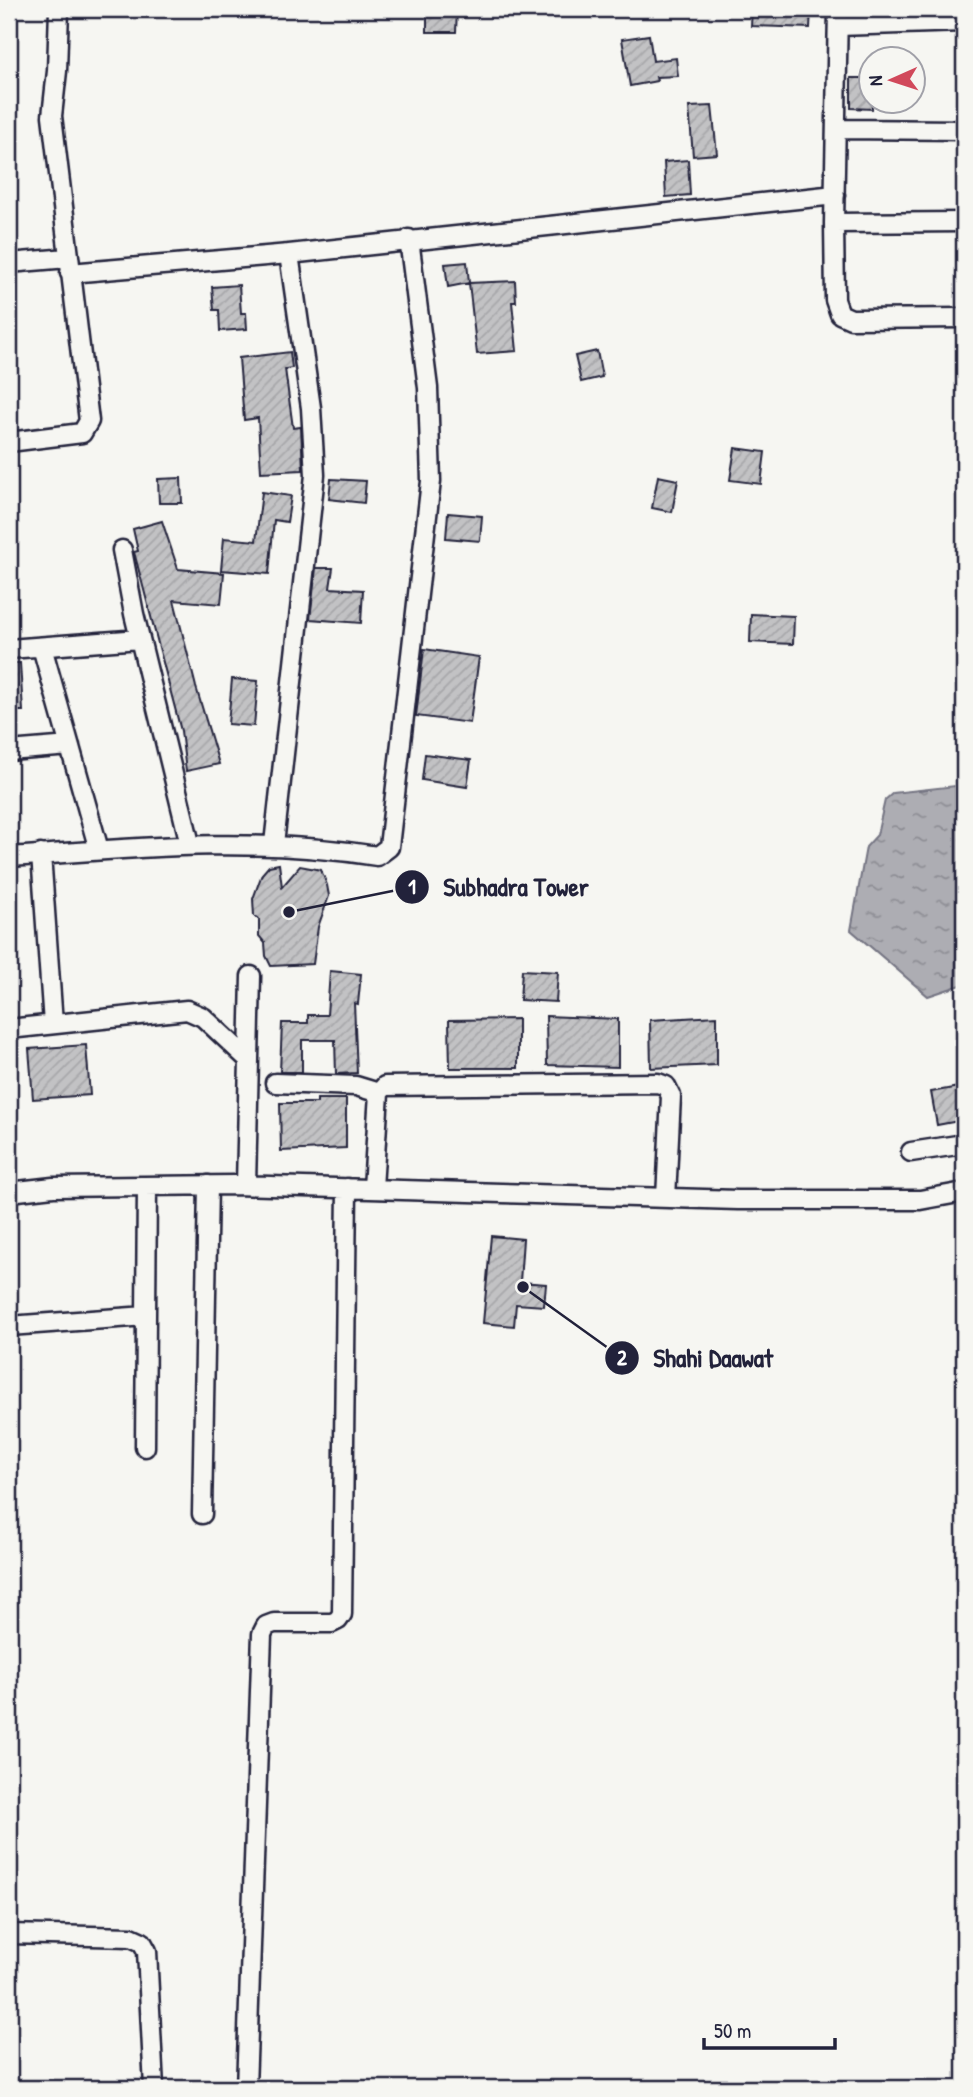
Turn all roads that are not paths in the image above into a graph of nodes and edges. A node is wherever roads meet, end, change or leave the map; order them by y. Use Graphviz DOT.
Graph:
graph roads {
  1 [pos="59,9"];
  2 [pos="838,17"];
  3 [pos="964,22"];
  4 [pos="836,129"];
  5 [pos="964,130"];
  6 [pos="835,195"];
  7 [pos="964,222"];
  8 [pos="834,223"];
  9 [pos="409,239"];
  10 [pos="289,254"];
  11 [pos="9,263"];
  12 [pos="69,266"];
  13 [pos="964,318"];
  14 [pos="9,442"];
  15 [pos="122,550"];
  16 [pos="140,639"];
  17 [pos="42,647"];
  18 [pos="9,649"];
  19 [pos="70,746"];
  20 [pos="9,751"];
  21 [pos="190,844"];
  22 [pos="274,844"];
  23 [pos="99,850"];
  24 [pos="41,854"];
  25 [pos="9,857"];
  26 [pos="251,976"];
  27 [pos="53,1024"];
  28 [pos="9,1029"];
  29 [pos="249,1060"];
  30 [pos="275,1083"];
  31 [pos="379,1093"];
  32 [pos="964,1144"];
  33 [pos="911,1152"];
  34 [pos="208,1185"];
  35 [pos="246,1185"];
  36 [pos="147,1186"];
  37 [pos="347,1188"];
  38 [pos="373,1188"];
  39 [pos="9,1192"];
  40 [pos="964,1192"];
  41 [pos="666,1198"];
  42 [pos="146,1316"];
  43 [pos="9,1326"];
  44 [pos="145,1447"];
  45 [pos="202,1514"];
  46 [pos="9,1934"];
  47 [pos="154,2088"];
  48 [pos="246,2088"];
  1 -- 12 [label="street"];
  2 -- 3 [label="street"];
  2 -- 4 [label="street"];
  4 -- 5 [label="street"];
  4 -- 6 [label="street"];
  6 -- 8 [label="street"];
  6 -- 9 [label="street"];
  7 -- 8 [label="street"];
  8 -- 13 [label="street"];
  9 -- 10 [label="street"];
  9 -- 22 [label="street"];
  10 -- 12 [label="street"];
  10 -- 22 [label="street"];
  11 -- 12 [label="street"];
  12 -- 14 [label="street"];
  15 -- 16 [label="street"];
  16 -- 17 [label="street"];
  16 -- 21 [label="street"];
  17 -- 18 [label="street"];
  17 -- 19 [label="street"];
  19 -- 20 [label="street"];
  19 -- 23 [label="street"];
  21 -- 22 [label="street"];
  21 -- 23 [label="street"];
  23 -- 24 [label="street"];
  24 -- 25 [label="street"];
  24 -- 27 [label="street"];
  26 -- 29 [label="street"];
  27 -- 28 [label="street"];
  27 -- 29 [label="street"];
  29 -- 35 [label="street"];
  30 -- 31 [label="street"];
  31 -- 38 [label="street"];
  31 -- 41 [label="street"];
  32 -- 33 [label="street"];
  34 -- 35 [label="street"];
  34 -- 36 [label="street"];
  34 -- 45 [label="street"];
  35 -- 37 [label="street"];
  36 -- 39 [label="street"];
  36 -- 42 [label="street"];
  37 -- 38 [label="street"];
  37 -- 48 [label="street"];
  38 -- 41 [label="street"];
  40 -- 41 [label="street"];
  42 -- 43 [label="street"];
  42 -- 44 [label="street"];
  46 -- 47 [label="street"];
}
